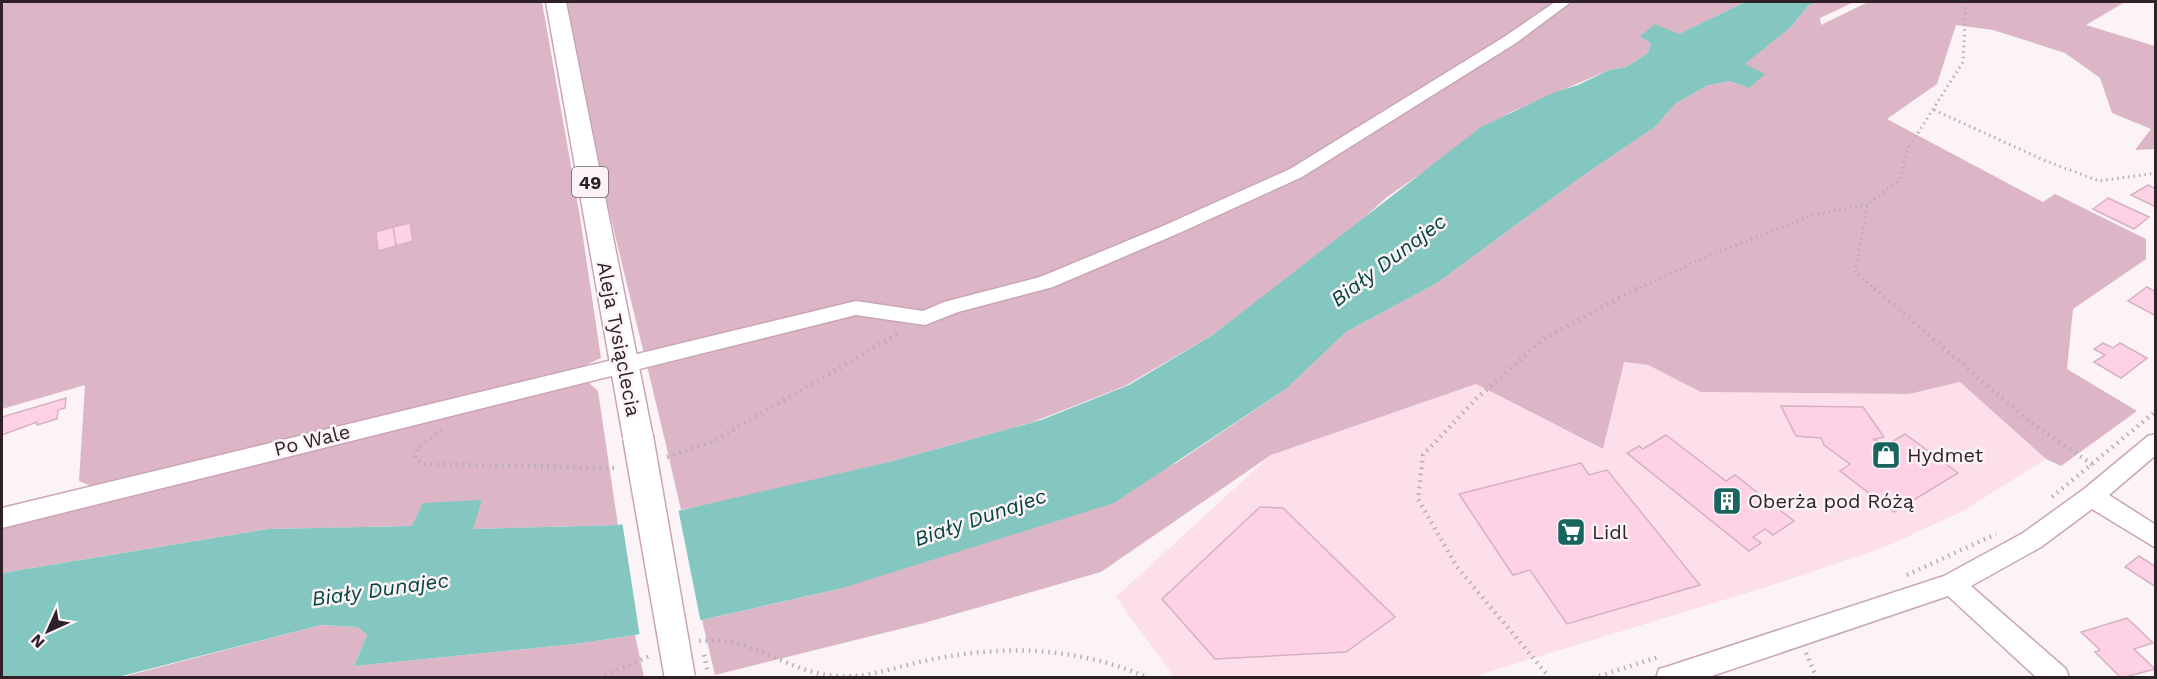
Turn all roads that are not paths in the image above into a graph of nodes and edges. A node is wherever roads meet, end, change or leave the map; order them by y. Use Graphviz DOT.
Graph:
graph roads {
  1 [pos="555,2"];
  2 [pos="1564,2"];
  3 [pos="623,363"];
  4 [pos="2156,442"];
  5 [pos="2092,496"];
  6 [pos="2,518"];
  7 [pos="2156,538"];
  8 [pos="1952,584"];
  9 [pos="1665,667"];
  10 [pos="680,678"];
  11 [pos="2056,678"];
  1 -- 3 [label="main road, Aleja Tysiąclecia / 49"];
  2 -- 3 [label="street, Po Wale"];
  3 -- 6 [label="street, Po Wale"];
  3 -- 10 [label="main road, Aleja Tysiąclecia / 49, bridge"];
  4 -- 5 [label="street"];
  5 -- 7 [label="street"];
  5 -- 8 [label="street"];
  8 -- 9 [label="street"];
  8 -- 11 [label="street"];
}
